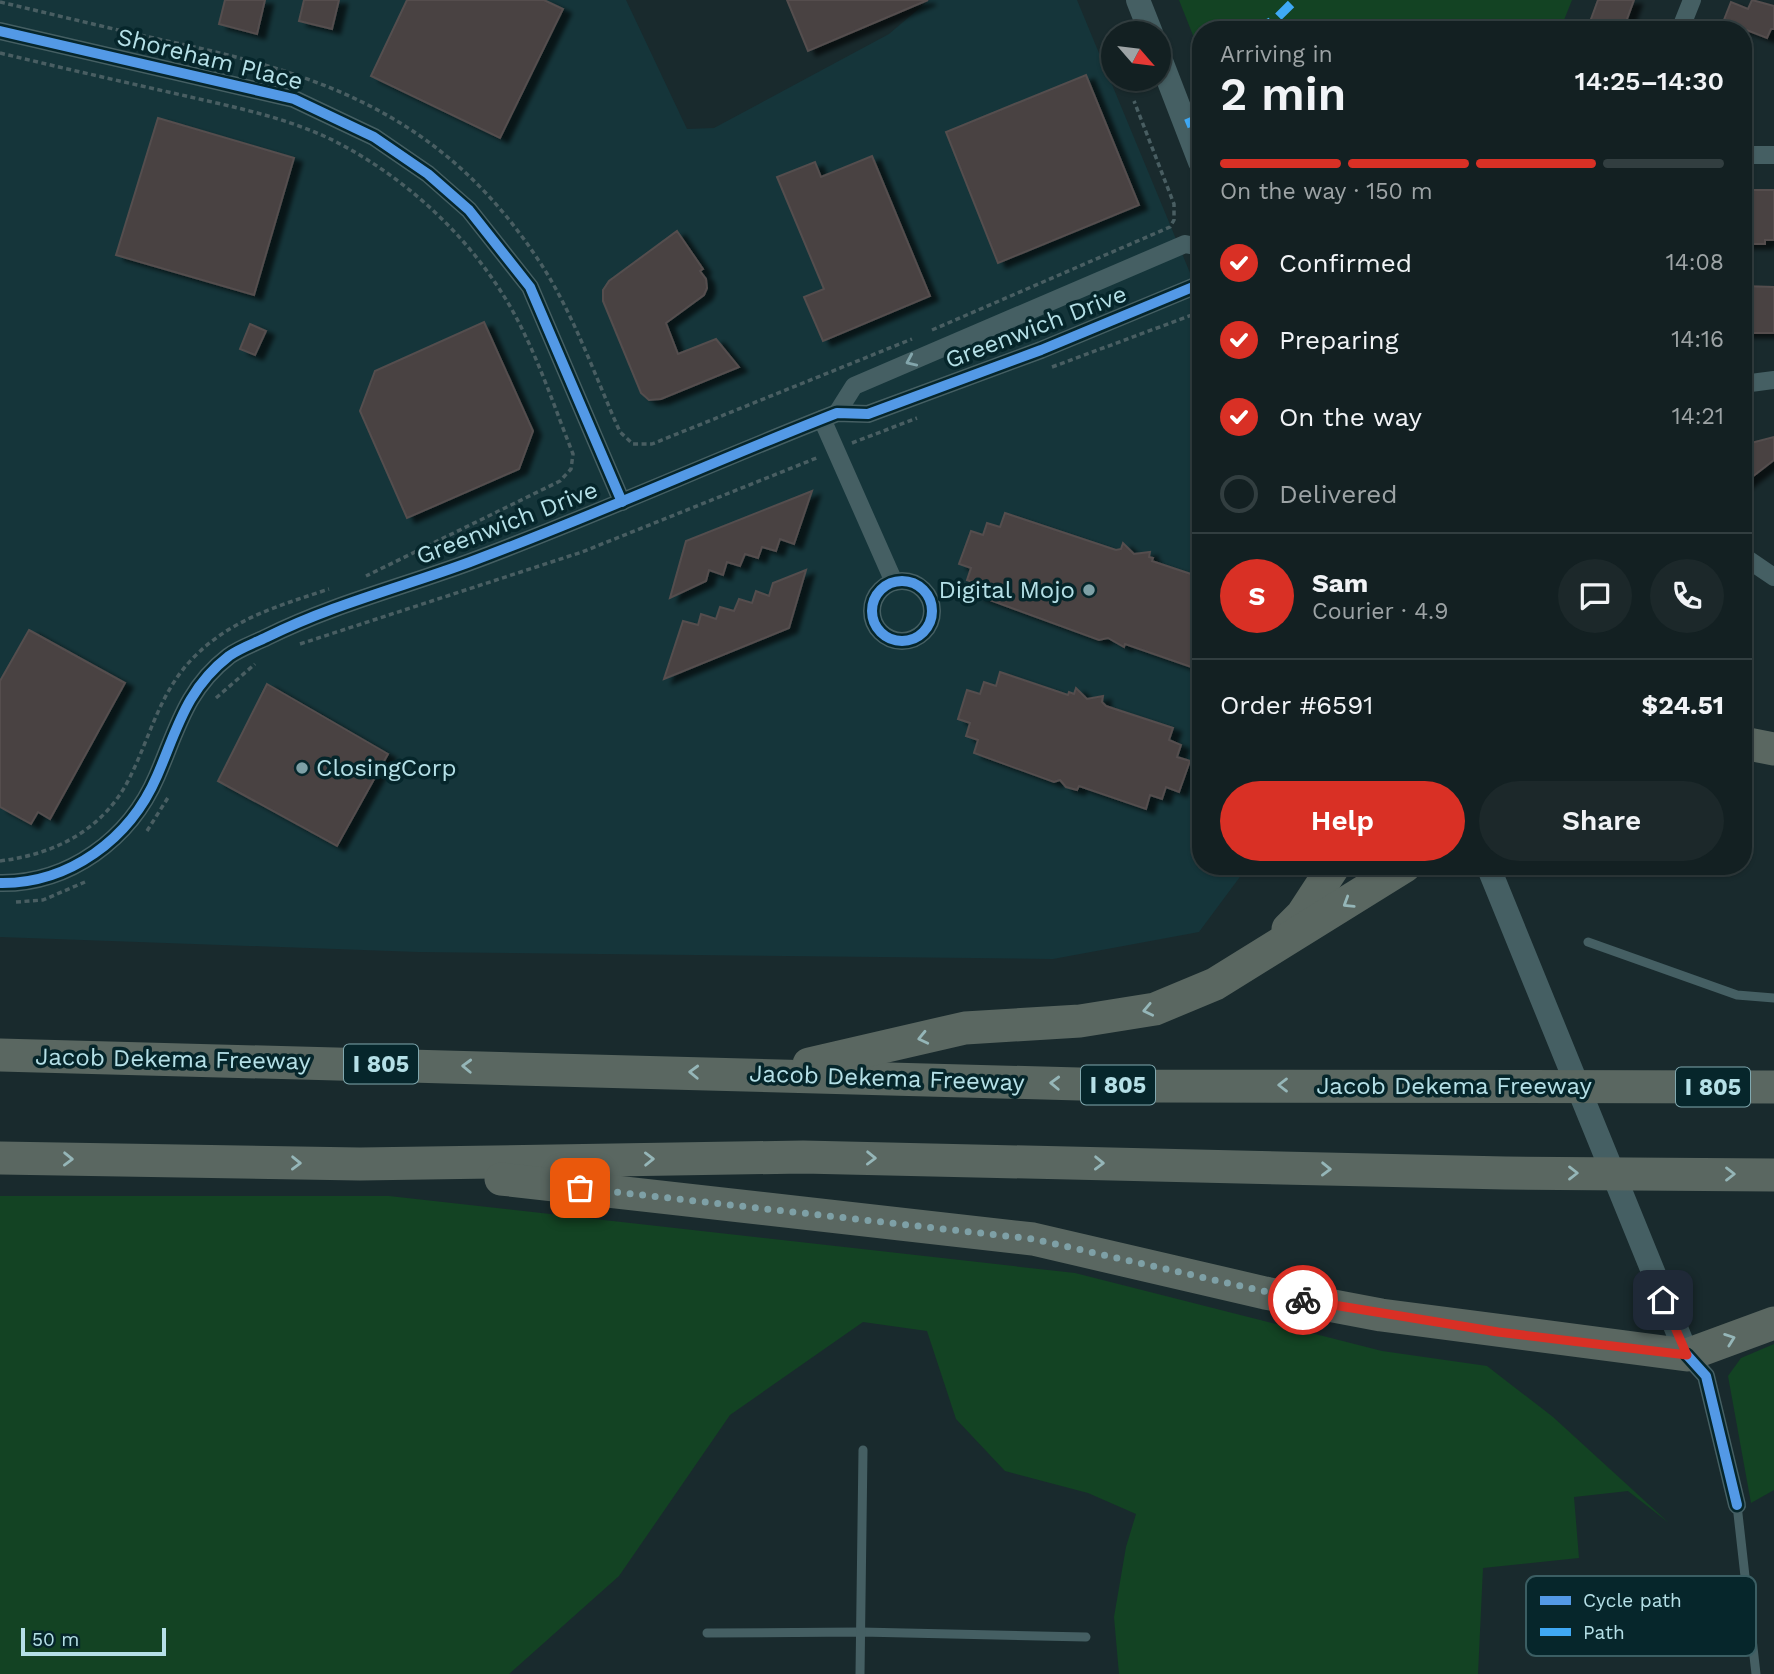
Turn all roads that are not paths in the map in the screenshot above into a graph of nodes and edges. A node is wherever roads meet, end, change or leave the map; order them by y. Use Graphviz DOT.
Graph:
graph roads {
  1 [pos="1138,0"];
  2 [pos="1692,0"];
  3 [pos="1146,21"];
  4 [pos="1684,21"];
  5 [pos="0,31"];
  6 [pos="1171,87"];
  7 [pos="1192,141"];
  8 [pos="1752,155"];
  9 [pos="1774,155"];
  10 [pos="1192,245"];
  11 [pos="1192,287"];
  12 [pos="1774,380"];
  13 [pos="1752,383"];
  14 [pos="830,416"];
  15 [pos="622,502"];
  16 [pos="1752,562"];
  17 [pos="1774,577"];
  18 [pos="894,582"];
  19 [pos="1752,745"];
  20 [pos="1774,749"];
  21 [pos="1328,875"];
  22 [pos="1391,875"];
  23 [pos="1492,875"];
  24 [pos="0,883"];
  25 [pos="1588,942"];
  26 [pos="1259,958"];
  27 [pos="1774,998"];
  28 [pos="0,1055"];
  29 [pos="763,1074"];
  30 [pos="1774,1087"];
  31 [pos="0,1158"];
  32 [pos="360,1164"];
  33 [pos="1774,1175"];
  34 [pos="1774,1323"];
  35 [pos="1687,1355"];
  36 [pos="863,1450"];
  37 [pos="1737,1505"];
  38 [pos="1745,1576"];
  39 [pos="861,1632"];
  40 [pos="707,1633"];
  41 [pos="1086,1637"];
  42 [pos="1754,1656"];
  43 [pos="860,1674"];
  44 [pos="1756,1674"];
  1 -- 3 [label="main road"];
  2 -- 4 [label="street"];
  5 -- 15 [label="street, Shoreham Place"];
  6 -- 7 [label="main road"];
  8 -- 9 [label="street"];
  10 -- 14 [label="street, Greenwich Drive, one-way"];
  11 -- 14 [label="street, Greenwich Drive"];
  12 -- 13 [label="street"];
  14 -- 15 [label="street, Greenwich Drive"];
  14 -- 18 [label="street"];
  15 -- 24 [label="street, Greenwich Drive"];
  16 -- 17 [label="street"];
  19 -- 20 [label="highway"];
  21 -- 26 [label="highway"];
  22 -- 26 [label="highway, one-way"];
  23 -- 35 [label="main road"];
  25 -- 27 [label="lane"];
  26 -- 29 [label="highway, one-way"];
  29 -- 28 [label="highway, Jacob Dekema Freeway / I 805, one-way"];
  30 -- 29 [label="highway, Jacob Dekema Freeway / I 805, one-way"];
  31 -- 32 [label="highway, one-way"];
  32 -- 33 [label="highway, one-way"];
  32 -- 35 [label="highway"];
  35 -- 34 [label="highway, one-way"];
  35 -- 37 [label="street"];
  36 -- 39 [label="lane"];
  37 -- 38 [label="lane"];
  39 -- 40 [label="lane"];
  39 -- 41 [label="lane"];
  39 -- 43 [label="lane"];
  42 -- 44 [label="lane"];
}
